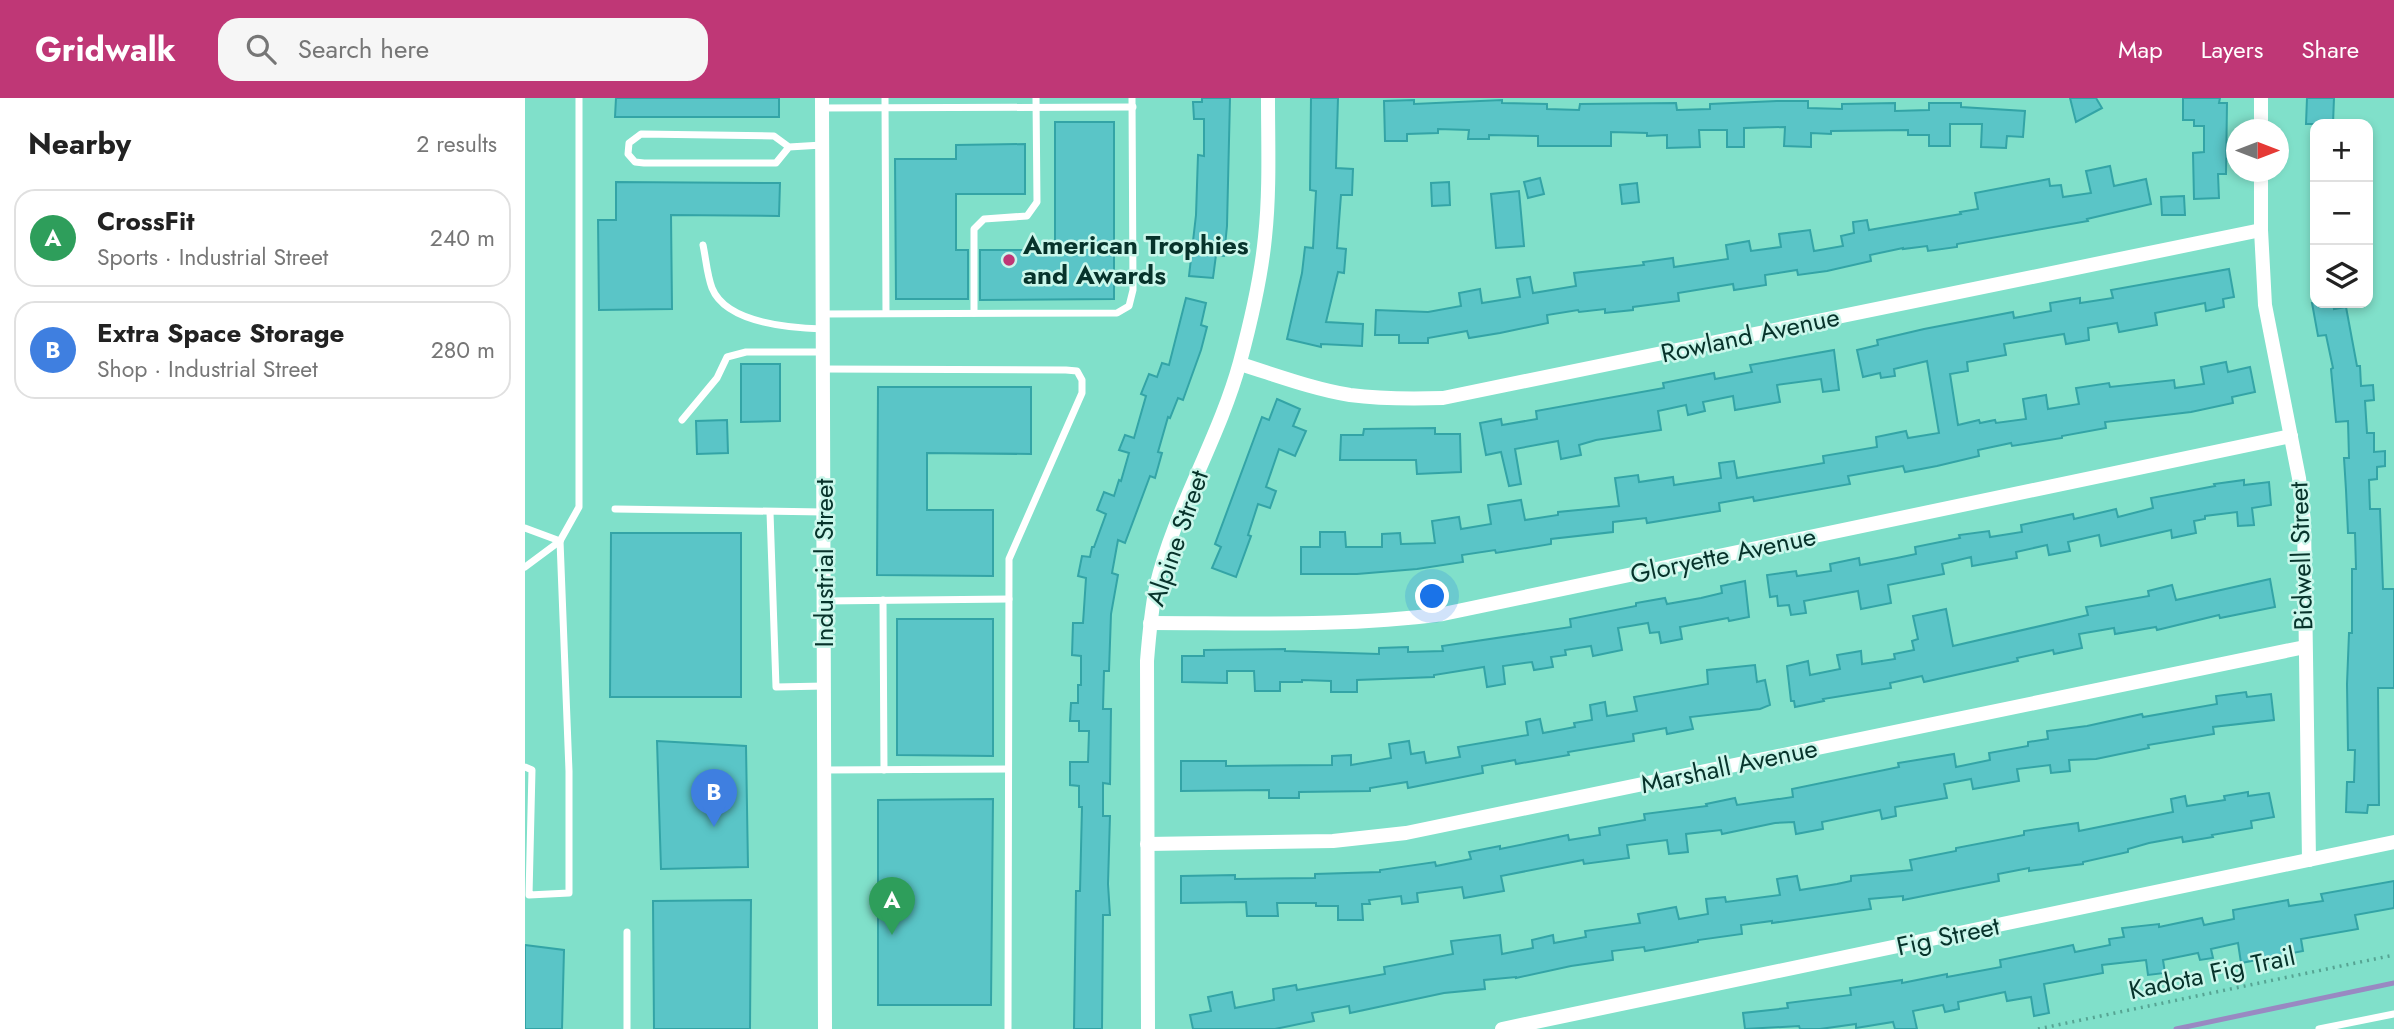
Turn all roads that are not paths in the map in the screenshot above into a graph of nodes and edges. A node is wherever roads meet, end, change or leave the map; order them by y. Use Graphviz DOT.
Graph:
graph roads {
  1 [pos="579,98"];
  2 [pos="885,98"];
  3 [pos="1036,98"];
  4 [pos="1132,98"];
  5 [pos="1268,98"];
  6 [pos="2262,98"];
  7 [pos="823,103"];
  8 [pos="1036,107"];
  9 [pos="1133,107"];
  10 [pos="885,108"];
  11 [pos="2261,119"];
  12 [pos="823,145"];
  13 [pos="789,147"];
  14 [pos="2261,182"];
  15 [pos="2260,230"];
  16 [pos="703,245"];
  17 [pos="886,313"];
  18 [pos="974,313"];
  19 [pos="823,314"];
  20 [pos="823,329"];
  21 [pos="823,352"];
  22 [pos="1240,364"];
  23 [pos="823,369"];
  24 [pos="682,419"];
  25 [pos="2291,436"];
  26 [pos="615,509"];
  27 [pos="770,512"];
  28 [pos="824,512"];
  29 [pos="525,528"];
  30 [pos="560,541"];
  31 [pos="525,567"];
  32 [pos="1009,599"];
  33 [pos="883,600"];
  34 [pos="824,601"];
  35 [pos="1150,623"];
  36 [pos="2305,647"];
  37 [pos="824,686"];
  38 [pos="525,768"];
  39 [pos="1009,769"];
  40 [pos="825,770"];
  41 [pos="884,770"];
  42 [pos="2394,842"];
  43 [pos="1147,844"];
  44 [pos="2309,860"];
  45 [pos="627,932"];
  46 [pos="2394,1014"];
  47 [pos="627,1029"];
  48 [pos="825,1029"];
  49 [pos="1008,1029"];
  50 [pos="1148,1029"];
  51 [pos="1502,1029"];
  52 [pos="2319,1029"];
  1 -- 30 [label="lane"];
  2 -- 10 [label="lane"];
  3 -- 8 [label="lane"];
  4 -- 9 [label="lane"];
  5 -- 22 [label="street, Alpine Street"];
  6 -- 11 [label="street"];
  7 -- 10 [label="lane"];
  7 -- 12 [label="street, Industrial Street"];
  8 -- 9 [label="lane"];
  8 -- 10 [label="lane"];
  8 -- 18 [label="lane"];
  9 -- 18 [label="lane"];
  10 -- 17 [label="lane"];
  12 -- 13 [label="lane"];
  12 -- 19 [label="street, Industrial Street"];
  13 -- 13 [label="lane"];
  14 -- 15 [label="street, Bidwell Street"];
  15 -- 22 [label="street, Rowland Avenue"];
  15 -- 25 [label="street, Bidwell Street"];
  16 -- 20 [label="lane"];
  17 -- 18 [label="lane"];
  17 -- 19 [label="lane"];
  19 -- 20 [label="street, Industrial Street"];
  20 -- 21 [label="street, Industrial Street"];
  21 -- 23 [label="street, Industrial Street"];
  21 -- 24 [label="lane"];
  22 -- 35 [label="street, Alpine Street"];
  23 -- 28 [label="street, Industrial Street"];
  23 -- 32 [label="lane"];
  25 -- 35 [label="street, Gloryette Avenue"];
  25 -- 36 [label="street, Bidwell Street"];
  26 -- 27 [label="lane"];
  27 -- 28 [label="lane"];
  27 -- 37 [label="lane"];
  28 -- 34 [label="street, Industrial Street"];
  29 -- 30 [label="lane"];
  30 -- 31 [label="lane"];
  30 -- 38 [label="lane"];
  32 -- 33 [label="lane"];
  32 -- 39 [label="lane"];
  33 -- 34 [label="lane"];
  33 -- 41 [label="lane"];
  34 -- 37 [label="street, Industrial Street"];
  35 -- 43 [label="street, Alpine Street"];
  36 -- 43 [label="street, Marshall Avenue"];
  36 -- 44 [label="street, Bidwell Street"];
  37 -- 40 [label="street, Industrial Street"];
  39 -- 41 [label="lane"];
  39 -- 49 [label="lane"];
  40 -- 41 [label="lane"];
  40 -- 48 [label="street, Industrial Street"];
  42 -- 44 [label="street, Fig Street"];
  43 -- 50 [label="street, Alpine Street"];
  44 -- 51 [label="street, Fig Street"];
  45 -- 47 [label="lane"];
  46 -- 52 [label="lane"];
}
